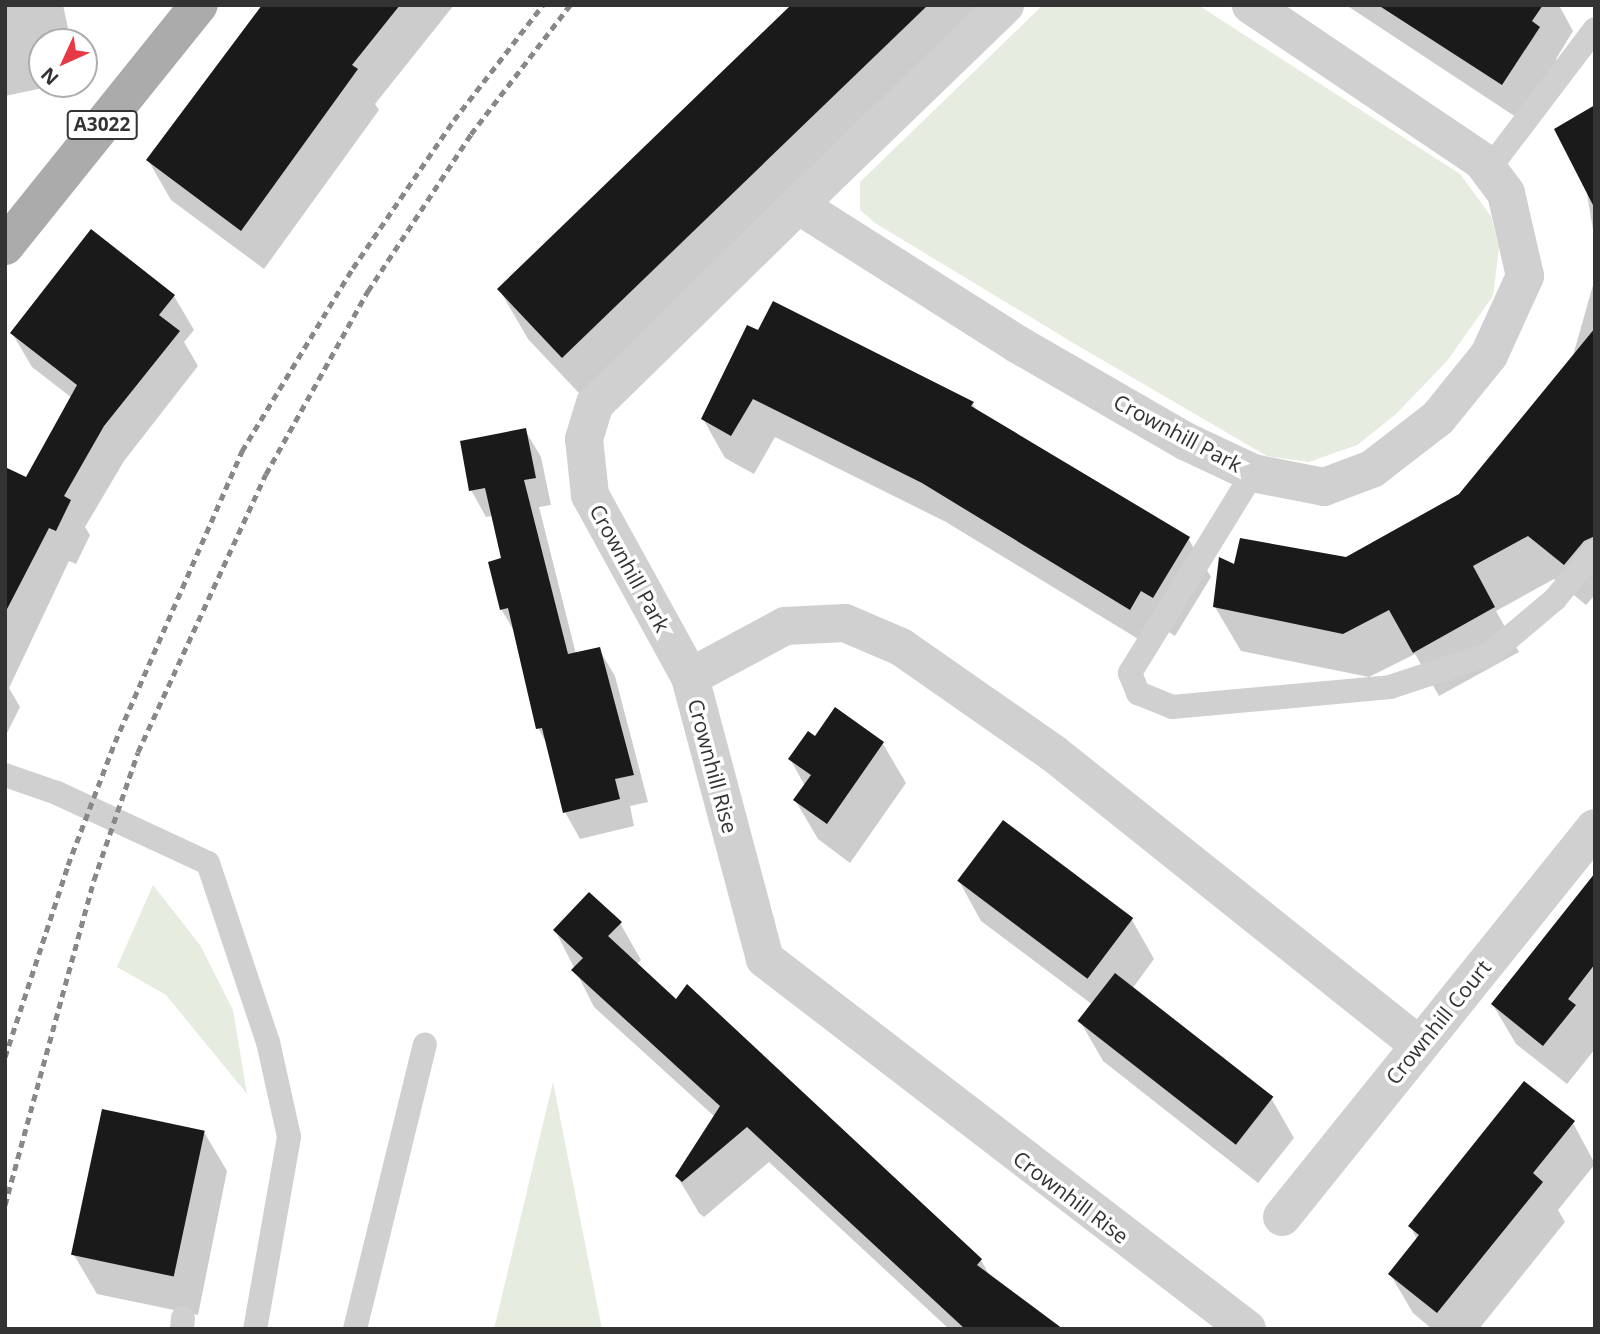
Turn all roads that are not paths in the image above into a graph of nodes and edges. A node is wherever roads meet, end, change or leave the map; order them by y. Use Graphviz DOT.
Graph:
graph roads {
  1 [pos="199,5"];
  2 [pos="1005,5"];
  3 [pos="1251,5"];
  4 [pos="1595,29"];
  5 [pos="1488,170"];
  6 [pos="798,205"];
  7 [pos="5,246"];
  8 [pos="1253,473"];
  9 [pos="1595,551"];
  10 [pos="690,677"];
  11 [pos="5,775"];
  12 [pos="1595,828"];
  13 [pos="425,1044"];
  14 [pos="1419,1045"];
  15 [pos="1282,1217"];
  16 [pos="255,1329"];
  17 [pos="355,1329"];
  18 [pos="1247,1329"];
  1 -- 7 [label="main road, A3022"];
  2 -- 6 [label="street, Crownhill Park"];
  3 -- 5 [label="street, Crownhill Park"];
  4 -- 5 [label="lane"];
  5 -- 8 [label="street, Crownhill Park"];
  6 -- 8 [label="street, Crownhill Park"];
  6 -- 10 [label="street, Crownhill Park"];
  8 -- 9 [label="lane"];
  10 -- 14 [label="street, Crownhill Rise"];
  10 -- 18 [label="street, Crownhill Rise"];
  11 -- 16 [label="lane"];
  12 -- 14 [label="street, Crownhill Court"];
  13 -- 17 [label="lane"];
  14 -- 15 [label="street, Crownhill Court"];
}
